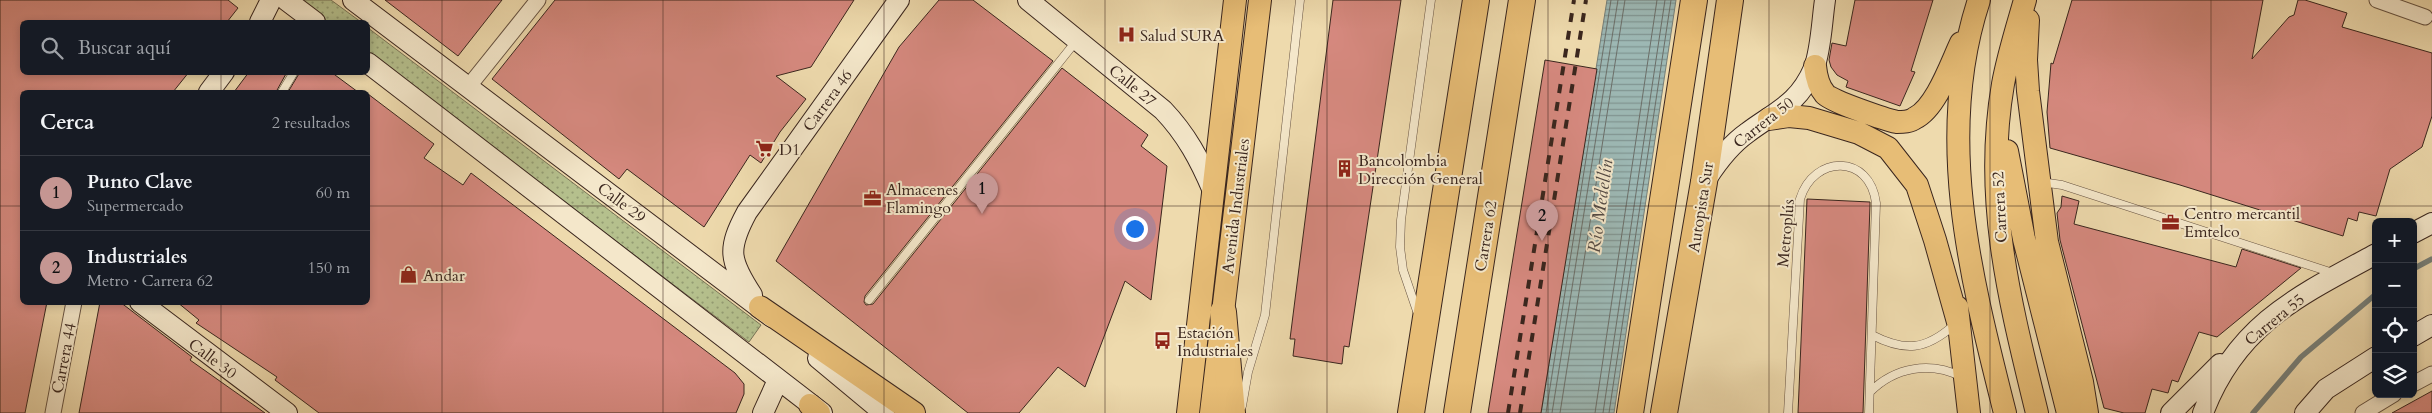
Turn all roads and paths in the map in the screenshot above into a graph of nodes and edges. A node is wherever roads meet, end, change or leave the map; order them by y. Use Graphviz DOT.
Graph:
graph roads {
  1 [pos="271,0"];
  2 [pos="286,0"];
  3 [pos="353,0"];
  4 [pos="538,0"];
  5 [pos="898,0"];
  6 [pos="1028,0"];
  7 [pos="1235,0"];
  8 [pos="1260,0"];
  9 [pos="1300,0"];
  10 [pos="1431,0"];
  11 [pos="1476,0"];
  12 [pos="1522,0"];
  13 [pos="1694,0"];
  14 [pos="1730,0"];
  15 [pos="1825,0"];
  16 [pos="1972,0"];
  17 [pos="1979,0"];
  18 [pos="2025,0"];
  19 [pos="2030,0"];
  20 [pos="2377,0"];
  21 [pos="2425,18"];
  22 [pos="261,20"];
  23 [pos="313,20"];
  24 [pos="1972,22"];
  25 [pos="1077,40"];
  26 [pos="370,65"];
  27 [pos="1815,66"];
  28 [pos="222,75"];
  29 [pos="292,75"];
  30 [pos="469,86"];
  31 [pos="210,90"];
  32 [pos="283,90"];
  33 [pos="2000,112"];
  34 [pos="1769,119"];
  35 [pos="1956,131"];
  36 [pos="2038,177"];
  37 [pos="1704,182"];
  38 [pos="1213,191"];
  39 [pos="2432,223"];
  40 [pos="2417,231"];
  41 [pos="2372,256"];
  42 [pos="2338,275"];
  43 [pos="869,300"];
  44 [pos="73,305"];
  45 [pos="144,305"];
  46 [pos="760,307"];
  47 [pos="1222,312"];
  48 [pos="1958,322"];
  49 [pos="2432,325"];
  50 [pos="1424,330"];
  51 [pos="2417,334"];
  52 [pos="1872,335"];
  53 [pos="2237,349"];
  54 [pos="2066,360"];
  55 [pos="2372,360"];
  56 [pos="2432,374"];
  57 [pos="1964,379"];
  58 [pos="778,380"];
  59 [pos="2417,382"];
  60 [pos="1870,392"];
  61 [pos="2387,398"];
  62 [pos="1188,409"];
  63 [pos="817,410"];
  64 [pos="52,413"];
  65 [pos="287,413"];
  66 [pos="763,413"];
  67 [pos="884,413"];
  68 [pos="914,413"];
  69 [pos="1211,413"];
  70 [pos="1232,413"];
  71 [pos="1241,413"];
  72 [pos="1411,413"];
  73 [pos="1457,413"];
  74 [pos="1630,413"];
  75 [pos="1664,413"];
  76 [pos="1788,413"];
  77 [pos="1869,413"];
  78 [pos="1969,413"];
  79 [pos="2005,413"];
  80 [pos="2037,413"];
  81 [pos="2068,413"];
  82 [pos="2087,413"];
  83 [pos="2170,413"];
  84 [pos="2203,413"];
  85 [pos="2305,413"];
  86 [pos="2363,413"];
  1 -- 22 [label="street"];
  2 -- 23 [label="street"];
  3 -- 30 [label="street, Calle 29"];
  4 -- 30 [label="street"];
  5 -- 46 [label="street, Carrera 46"];
  6 -- 25 [label="street, Calle 27"];
  7 -- 38 [label="main road, Avenida Industriales"];
  8 -- 47 [label="main road, Avenida Industriales"];
  9 -- 71 [label="lane"];
  10 -- 50 [label="lane"];
  11 -- 50 [label="highway"];
  12 -- 73 [label="highway, Carrera 62"];
  13 -- 74 [label="highway"];
  14 -- 37 [label="highway, Autopista Sur"];
  15 -- 27 [label="street, Carrera 50"];
  16 -- 24 [label="street, Carrera 52"];
  17 -- 24 [label="main road, Carrera 52"];
  18 -- 33 [label="main road, Carrera 52"];
  19 -- 36 [label="main road"];
  20 -- 21 [label="street"];
  24 -- 27 [label="main road"];
  24 -- 35 [label="main road, Carrera 52"];
  25 -- 38 [label="street, Calle 27"];
  25 -- 43 [label="lane"];
  26 -- 58 [label="street"];
  27 -- 34 [label="street, Carrera 50"];
  28 -- 31 [label="street"];
  29 -- 32 [label="lane"];
  30 -- 46 [label="street, Calle 29"];
  33 -- 54 [label="main road"];
  33 -- 80 [label="main road, Carrera 52"];
  34 -- 37 [label="street, Carrera 50"];
  34 -- 48 [label="main road"];
  35 -- 48 [label="main road"];
  35 -- 79 [label="main road, Carrera 52"];
  36 -- 42 [label="lane"];
  36 -- 54 [label="main road"];
  37 -- 75 [label="highway, Autopista Sur"];
  38 -- 62 [label="main road, Avenida Industriales"];
  39 -- 40 [label="street"];
  41 -- 42 [label="street, Carrera 55"];
  42 -- 53 [label="street, Carrera 55"];
  44 -- 64 [label="street, Carrera 44"];
  45 -- 65 [label="street, Calle 30"];
  46 -- 67 [label="street, Calle 29"];
  46 -- 68 [label="main road"];
  47 -- 69 [label="main road, Avenida Industriales"];
  47 -- 70 [label="highway"];
  48 -- 52 [label="lane"];
  48 -- 57 [label="main road"];
  49 -- 51 [label="street"];
  50 -- 72 [label="highway"];
  52 -- 60 [label="lane, Metroplús"];
  52 -- 76 [label="lane, Metroplús"];
  53 -- 83 [label="street"];
  53 -- 84 [label="street, Carrera 55"];
  54 -- 81 [label="main road"];
  54 -- 82 [label="main road"];
  55 -- 85 [label="street"];
  56 -- 59 [label="street"];
  57 -- 60 [label="lane"];
  57 -- 78 [label="main road"];
  58 -- 63 [label="street"];
  58 -- 66 [label="street"];
  60 -- 77 [label="lane, Metroplús"];
  61 -- 86 [label="street"];
}
